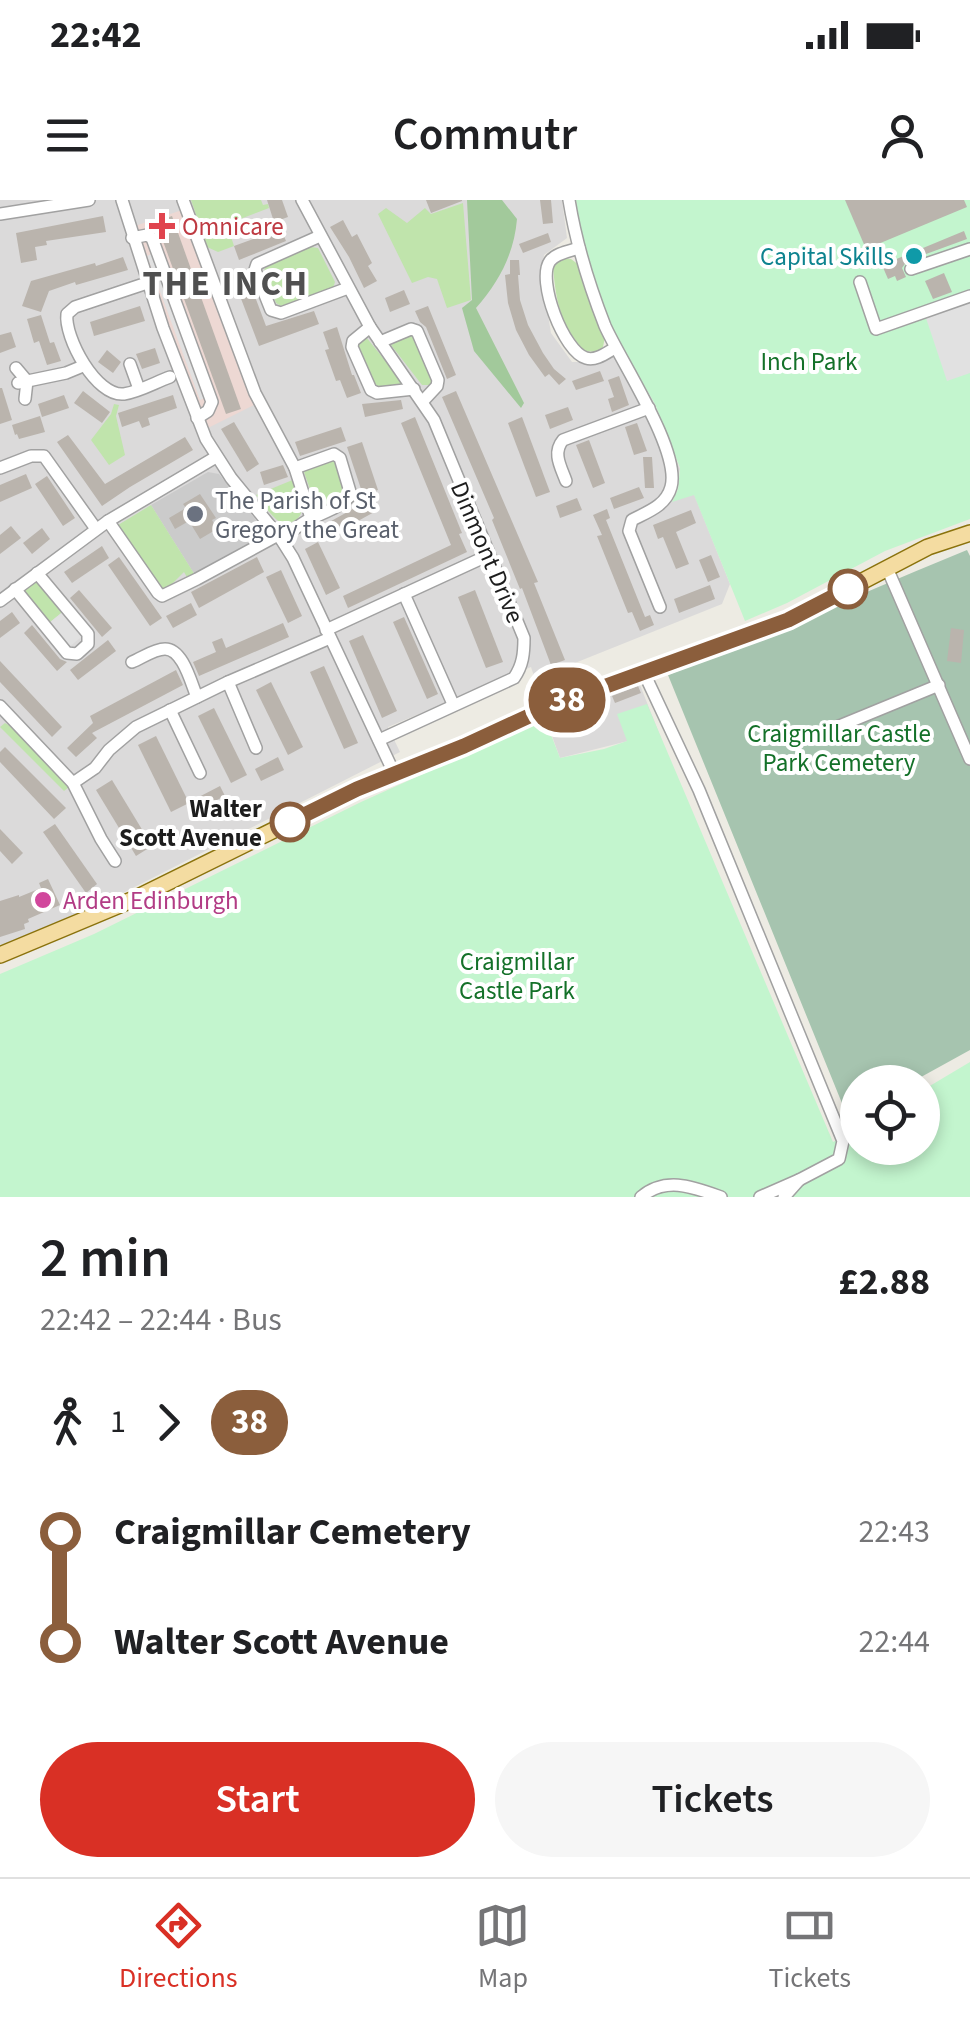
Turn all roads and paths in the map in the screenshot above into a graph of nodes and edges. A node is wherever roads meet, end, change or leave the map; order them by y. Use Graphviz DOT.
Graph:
graph roads {
  1 [pos="89,200"];
  2 [pos="122,200"];
  3 [pos="183,200"];
  4 [pos="302,200"];
  5 [pos="569,200"];
  6 [pos="19,206"];
  7 [pos="0,214"];
  8 [pos="320,236"];
  9 [pos="132,238"];
  10 [pos="579,248"];
  11 [pos="970,249"];
  12 [pos="911,269"];
  13 [pos="860,282"];
  14 [pos="147,283"];
  15 [pos="348,288"];
  16 [pos="970,296"];
  17 [pos="370,327"];
  18 [pos="380,342"];
  19 [pos="615,348"];
  20 [pos="130,364"];
  21 [pos="83,366"];
  22 [pos="16,368"];
  23 [pos="170,377"];
  24 [pos="22,382"];
  25 [pos="139,388"];
  26 [pos="414,389"];
  27 [pos="25,399"];
  28 [pos="422,401"];
  29 [pos="648,408"];
  30 [pos="197,418"];
  31 [pos="216,457"];
  32 [pos="0,468"];
  33 [pos="296,468"];
  34 [pos="567,481"];
  35 [pos="310,518"];
  36 [pos="108,521"];
  37 [pos="96,529"];
  38 [pos="970,533"];
  39 [pos="279,537"];
  40 [pos="489,555"];
  41 [pos="887,568"];
  42 [pos="38,573"];
  43 [pos="15,589"];
  44 [pos="404,594"];
  45 [pos="0,601"];
  46 [pos="660,607"];
  47 [pos="328,634"];
  48 [pos="132,662"];
  49 [pos="644,673"];
  50 [pos="228,682"];
  51 [pos="939,686"];
  52 [pos="197,697"];
  53 [pos="453,704"];
  54 [pos="1,709"];
  55 [pos="170,710"];
  56 [pos="810,738"];
  57 [pos="379,740"];
  58 [pos="256,748"];
  59 [pos="970,759"];
  60 [pos="200,773"];
  61 [pos="395,775"];
  62 [pos="73,783"];
  63 [pos="115,860"];
  64 [pos="0,955"];
  65 [pos="798,1180"];
  66 [pos="663,1185"];
  67 [pos="640,1197"];
  68 [pos="676,1197"];
  69 [pos="721,1197"];
  70 [pos="760,1197"];
  71 [pos="784,1197"];
  1 -- 6 [label="street"];
  2 -- 9 [label="street"];
  3 -- 33 [label="street"];
  4 -- 8 [label="street, Dinmont Drive"];
  5 -- 10 [label="street"];
  6 -- 7 [label="street"];
  8 -- 15 [label="street, Dinmont Drive"];
  8 -- 15 [label="street"];
  9 -- 14 [label="street"];
  9 -- 30 [label="street"];
  10 -- 19 [label="street"];
  10 -- 19 [label="street"];
  11 -- 12 [label="street"];
  13 -- 16 [label="street"];
  14 -- 21 [label="street"];
  14 -- 30 [label="street"];
  15 -- 17 [label="street, Dinmont Drive"];
  17 -- 18 [label="street, Dinmont Drive"];
  17 -- 26 [label="street"];
  18 -- 26 [label="street, Dinmont Drive"];
  18 -- 28 [label="street"];
  19 -- 29 [label="street"];
  20 -- 25 [label="street"];
  21 -- 24 [label="street"];
  21 -- 25 [label="street"];
  22 -- 24 [label="street"];
  23 -- 25 [label="street"];
  24 -- 27 [label="street"];
  26 -- 28 [label="street, Dinmont Drive"];
  28 -- 40 [label="street, Dinmont Drive"];
  29 -- 34 [label="street"];
  29 -- 46 [label="street"];
  30 -- 31 [label="street"];
  31 -- 36 [label="street"];
  31 -- 39 [label="street"];
  32 -- 37 [label="street"];
  33 -- 35 [label="street"];
  33 -- 35 [label="street"];
  35 -- 39 [label="street"];
  36 -- 37 [label="street"];
  36 -- 39 [label="street"];
  37 -- 42 [label="street"];
  38 -- 41 [label="main road"];
  39 -- 47 [label="street"];
  40 -- 44 [label="street"];
  40 -- 53 [label="street, Dinmont Drive"];
  41 -- 49 [label="main road"];
  41 -- 51 [label="street"];
  42 -- 43 [label="street"];
  42 -- 43 [label="street"];
  43 -- 45 [label="street"];
  44 -- 47 [label="street"];
  44 -- 53 [label="street"];
  47 -- 50 [label="street"];
  47 -- 57 [label="street"];
  48 -- 52 [label="street"];
  49 -- 61 [label="main road"];
  49 -- 65 [label="street"];
  50 -- 52 [label="street"];
  50 -- 58 [label="street"];
  51 -- 56 [label="street"];
  51 -- 59 [label="street"];
  52 -- 55 [label="street"];
  53 -- 57 [label="street, Dinmont Drive"];
  54 -- 62 [label="street"];
  55 -- 60 [label="street"];
  55 -- 62 [label="street"];
  57 -- 61 [label="street"];
  61 -- 64 [label="main road"];
  62 -- 63 [label="street"];
  65 -- 70 [label="street"];
  65 -- 71 [label="street"];
  66 -- 67 [label="street"];
  66 -- 68 [label="street"];
  66 -- 69 [label="street"];
}
